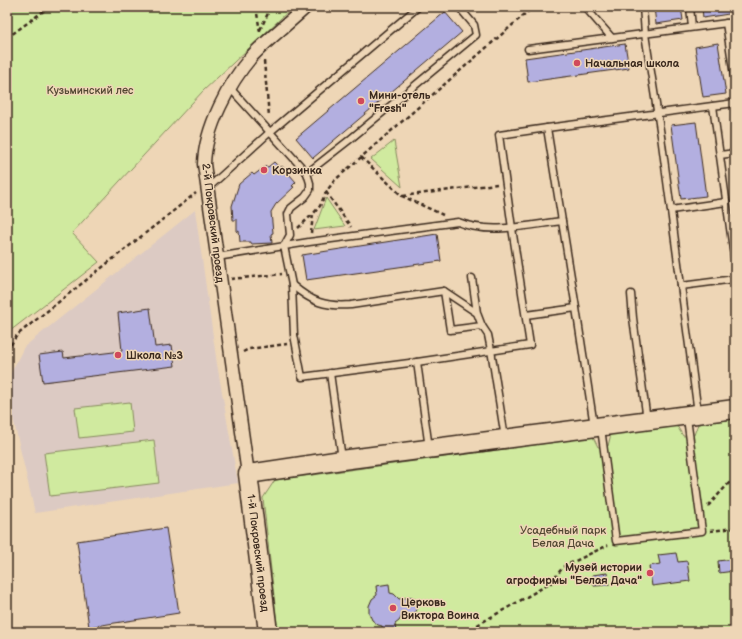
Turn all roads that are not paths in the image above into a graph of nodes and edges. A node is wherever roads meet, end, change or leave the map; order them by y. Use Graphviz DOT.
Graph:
graph roads {
  1 [pos="306,7"];
  2 [pos="418,7"];
  3 [pos="459,7"];
  4 [pos="585,7"];
  5 [pos="643,7"];
  6 [pos="690,7"];
  7 [pos="735,22"];
  8 [pos="726,23"];
  9 [pos="692,27"];
  10 [pos="645,34"];
  11 [pos="612,38"];
  12 [pos="528,49"];
  13 [pos="735,82"];
  14 [pos="230,88"];
  15 [pos="735,103"];
  16 [pos="713,106"];
  17 [pos="657,113"];
  18 [pos="547,128"];
  19 [pos="270,132"];
  20 [pos="735,153"];
  21 [pos="720,155"];
  22 [pos="307,173"];
  23 [pos="207,186"];
  24 [pos="726,202"];
  25 [pos="671,210"];
  26 [pos="562,221"];
  27 [pos="512,228"];
  28 [pos="284,246"];
  29 [pos="217,257"];
  30 [pos="735,264"];
  31 [pos="472,278"];
  32 [pos="735,279"];
  33 [pos="292,284"];
  34 [pos="681,286"];
  35 [pos="444,291"];
  36 [pos="632,294"];
  37 [pos="576,308"];
  38 [pos="477,313"];
  39 [pos="526,315"];
  40 [pos="482,326"];
  41 [pos="491,350"];
  42 [pos="417,362"];
  43 [pos="330,373"];
  44 [pos="735,410"];
  45 [pos="692,415"];
  46 [pos="647,421"];
  47 [pos="597,427"];
  48 [pos="505,439"];
  49 [pos="429,449"];
  50 [pos="342,460"];
  51 [pos="248,474"];
  52 [pos="268,632"];
  1 -- 14 [label="street, 2-й Покровский проезд"];
  2 -- 19 [label="lane"];
  3 -- 22 [label="lane"];
  4 -- 11 [label="lane"];
  5 -- 10 [label="lane"];
  6 -- 9 [label="lane"];
  7 -- 8 [label="lane"];
  8 -- 9 [label="lane"];
  8 -- 13 [label="lane"];
  9 -- 10 [label="lane"];
  10 -- 11 [label="lane"];
  10 -- 17 [label="lane"];
  11 -- 12 [label="lane"];
  14 -- 19 [label="lane"];
  14 -- 23 [label="street, 2-й Покровский проезд"];
  15 -- 16 [label="lane"];
  16 -- 17 [label="lane"];
  16 -- 21 [label="lane"];
  17 -- 18 [label="lane"];
  17 -- 25 [label="lane"];
  18 -- 26 [label="lane"];
  18 -- 27 [label="lane"];
  19 -- 22 [label="lane"];
  19 -- 23 [label="lane"];
  20 -- 21 [label="lane"];
  21 -- 24 [label="lane"];
  22 -- 28 [label="lane"];
  23 -- 29 [label="street, 2-й Покровский проезд"];
  24 -- 25 [label="lane"];
  24 -- 30 [label="lane"];
  25 -- 34 [label="lane"];
  26 -- 27 [label="lane"];
  26 -- 37 [label="lane"];
  27 -- 28 [label="lane"];
  27 -- 39 [label="lane"];
  28 -- 29 [label="lane"];
  28 -- 33 [label="lane"];
  29 -- 51 [label="street, 2-й Покровский проезд"];
  31 -- 38 [label="lane"];
  32 -- 34 [label="lane"];
  33 -- 35 [label="lane"];
  33 -- 43 [label="lane"];
  34 -- 45 [label="lane"];
  35 -- 38 [label="lane"];
  35 -- 40 [label="lane"];
  36 -- 46 [label="lane"];
  37 -- 39 [label="lane"];
  37 -- 47 [label="lane"];
  38 -- 40 [label="lane"];
  39 -- 41 [label="lane"];
  40 -- 41 [label="lane"];
  41 -- 42 [label="lane"];
  41 -- 48 [label="lane"];
  42 -- 43 [label="lane"];
  42 -- 49 [label="lane"];
  43 -- 50 [label="lane"];
  44 -- 45 [label="street"];
  45 -- 46 [label="street"];
  45 -- 47 [label="lane"];
  46 -- 47 [label="street"];
  47 -- 48 [label="street"];
  48 -- 49 [label="street"];
  49 -- 50 [label="street"];
  50 -- 51 [label="street"];
  51 -- 52 [label="street, 1-й Покровский проезд"];
}
